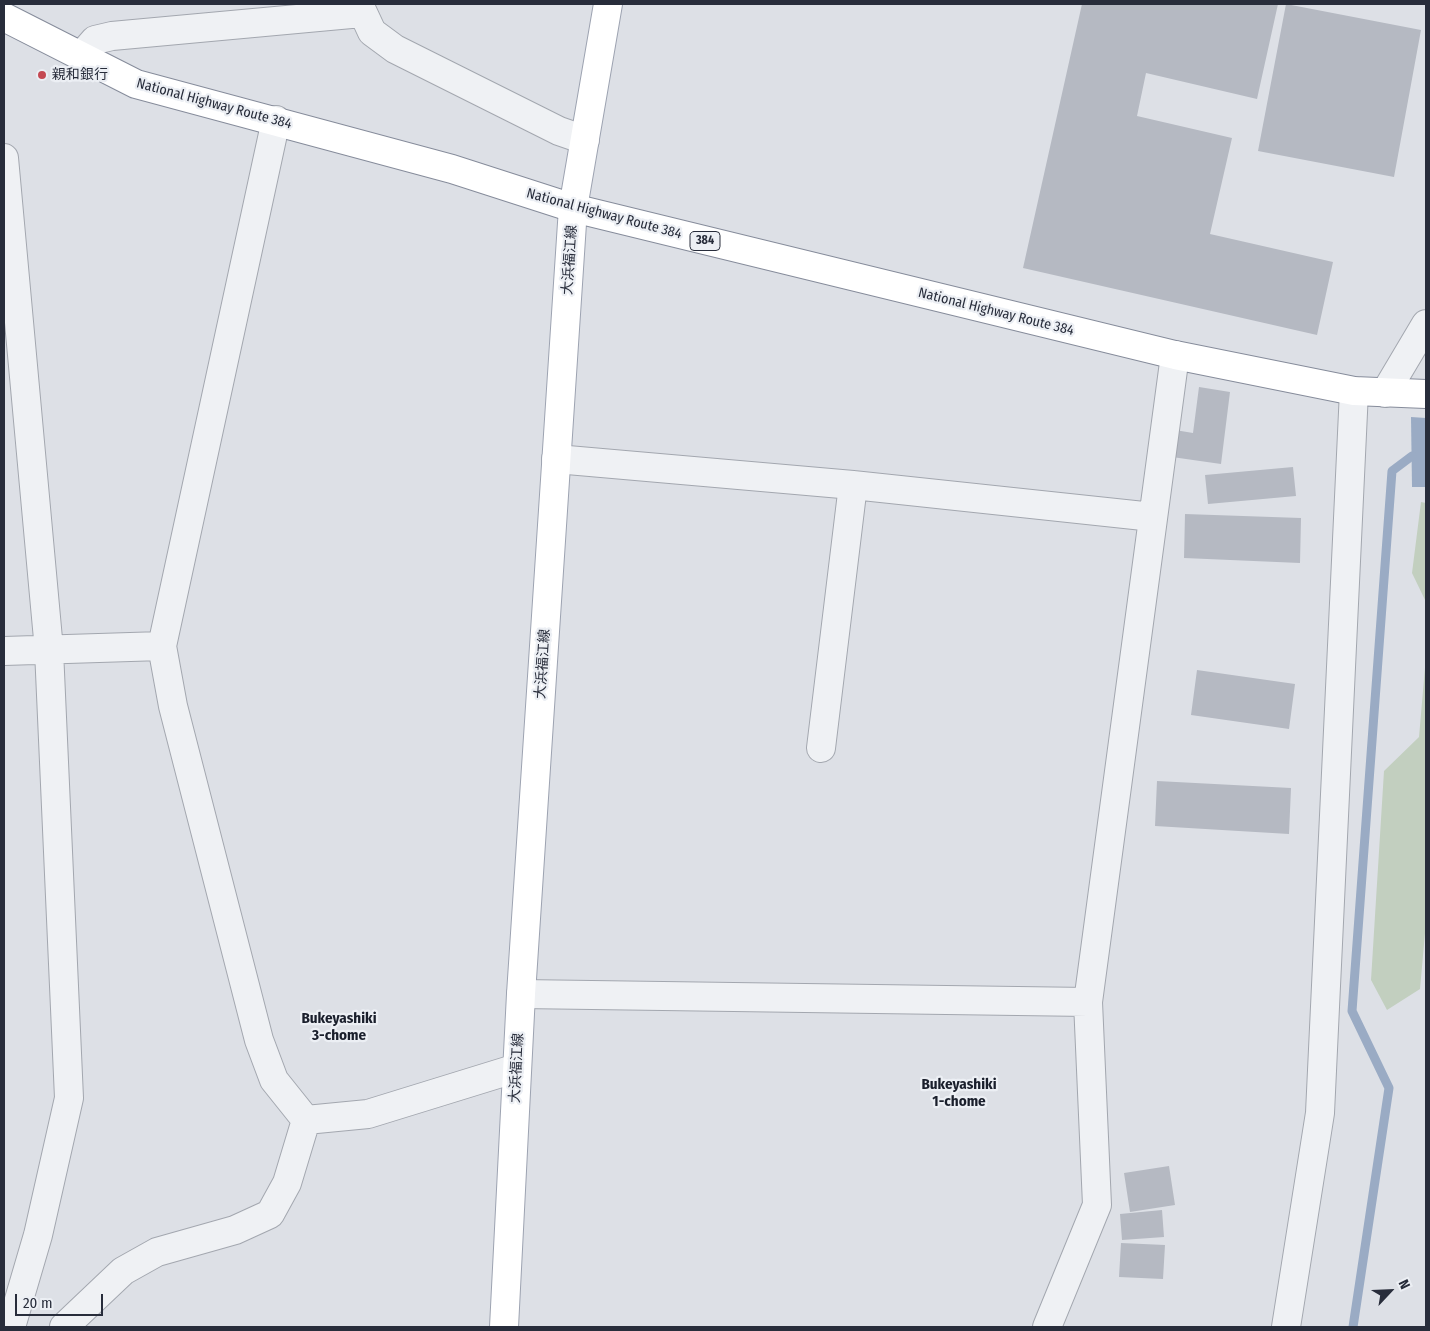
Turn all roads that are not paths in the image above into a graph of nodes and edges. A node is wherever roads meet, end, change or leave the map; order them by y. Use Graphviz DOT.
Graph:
graph roads {
  1 [pos="608,4"];
  2 [pos="361,8"];
  3 [pos="4,17"];
  4 [pos="81,56"];
  5 [pos="276,120"];
  6 [pos="585,140"];
  7 [pos="4,158"];
  8 [pos="573,208"];
  9 [pos="1426,324"];
  10 [pos="1175,356"];
  11 [pos="1354,391"];
  12 [pos="1386,393"];
  13 [pos="1426,394"];
  14 [pos="556,459"];
  15 [pos="853,485"];
  16 [pos="1153,517"];
  17 [pos="162,646"];
  18 [pos="49,650"];
  19 [pos="4,651"];
  20 [pos="821,748"];
  21 [pos="521,994"];
  22 [pos="1088,1002"];
  23 [pos="517,1068"];
  24 [pos="306,1120"];
  25 [pos="11,1327"];
  26 [pos="64,1327"];
  27 [pos="504,1327"];
  28 [pos="1046,1327"];
  29 [pos="1286,1327"];
  1 -- 6 [label="main road, 大浜福江線"];
  2 -- 4 [label="street"];
  2 -- 6 [label="street"];
  3 -- 4 [label="main road, National Highway Route 384 / 384"];
  4 -- 5 [label="main road, National Highway Route 384 / 384"];
  5 -- 8 [label="main road, National Highway Route 384 / 384"];
  5 -- 17 [label="street"];
  6 -- 8 [label="main road, 大浜福江線"];
  7 -- 18 [label="street"];
  8 -- 10 [label="main road, National Highway Route 384 / 384"];
  8 -- 14 [label="main road, 大浜福江線"];
  9 -- 12 [label="street"];
  10 -- 11 [label="main road, National Highway Route 384 / 384"];
  10 -- 16 [label="street"];
  11 -- 12 [label="main road, National Highway Route 384 / 384"];
  11 -- 29 [label="street"];
  12 -- 13 [label="main road, National Highway Route 384 / 384"];
  14 -- 15 [label="street"];
  14 -- 21 [label="main road, 大浜福江線"];
  15 -- 16 [label="street"];
  15 -- 20 [label="street"];
  16 -- 22 [label="street"];
  17 -- 18 [label="street"];
  17 -- 24 [label="street"];
  18 -- 19 [label="street"];
  18 -- 25 [label="street"];
  21 -- 22 [label="street"];
  21 -- 23 [label="main road, 大浜福江線"];
  22 -- 28 [label="street"];
  23 -- 24 [label="street"];
  23 -- 27 [label="main road, 大浜福江線"];
  24 -- 26 [label="street"];
}
